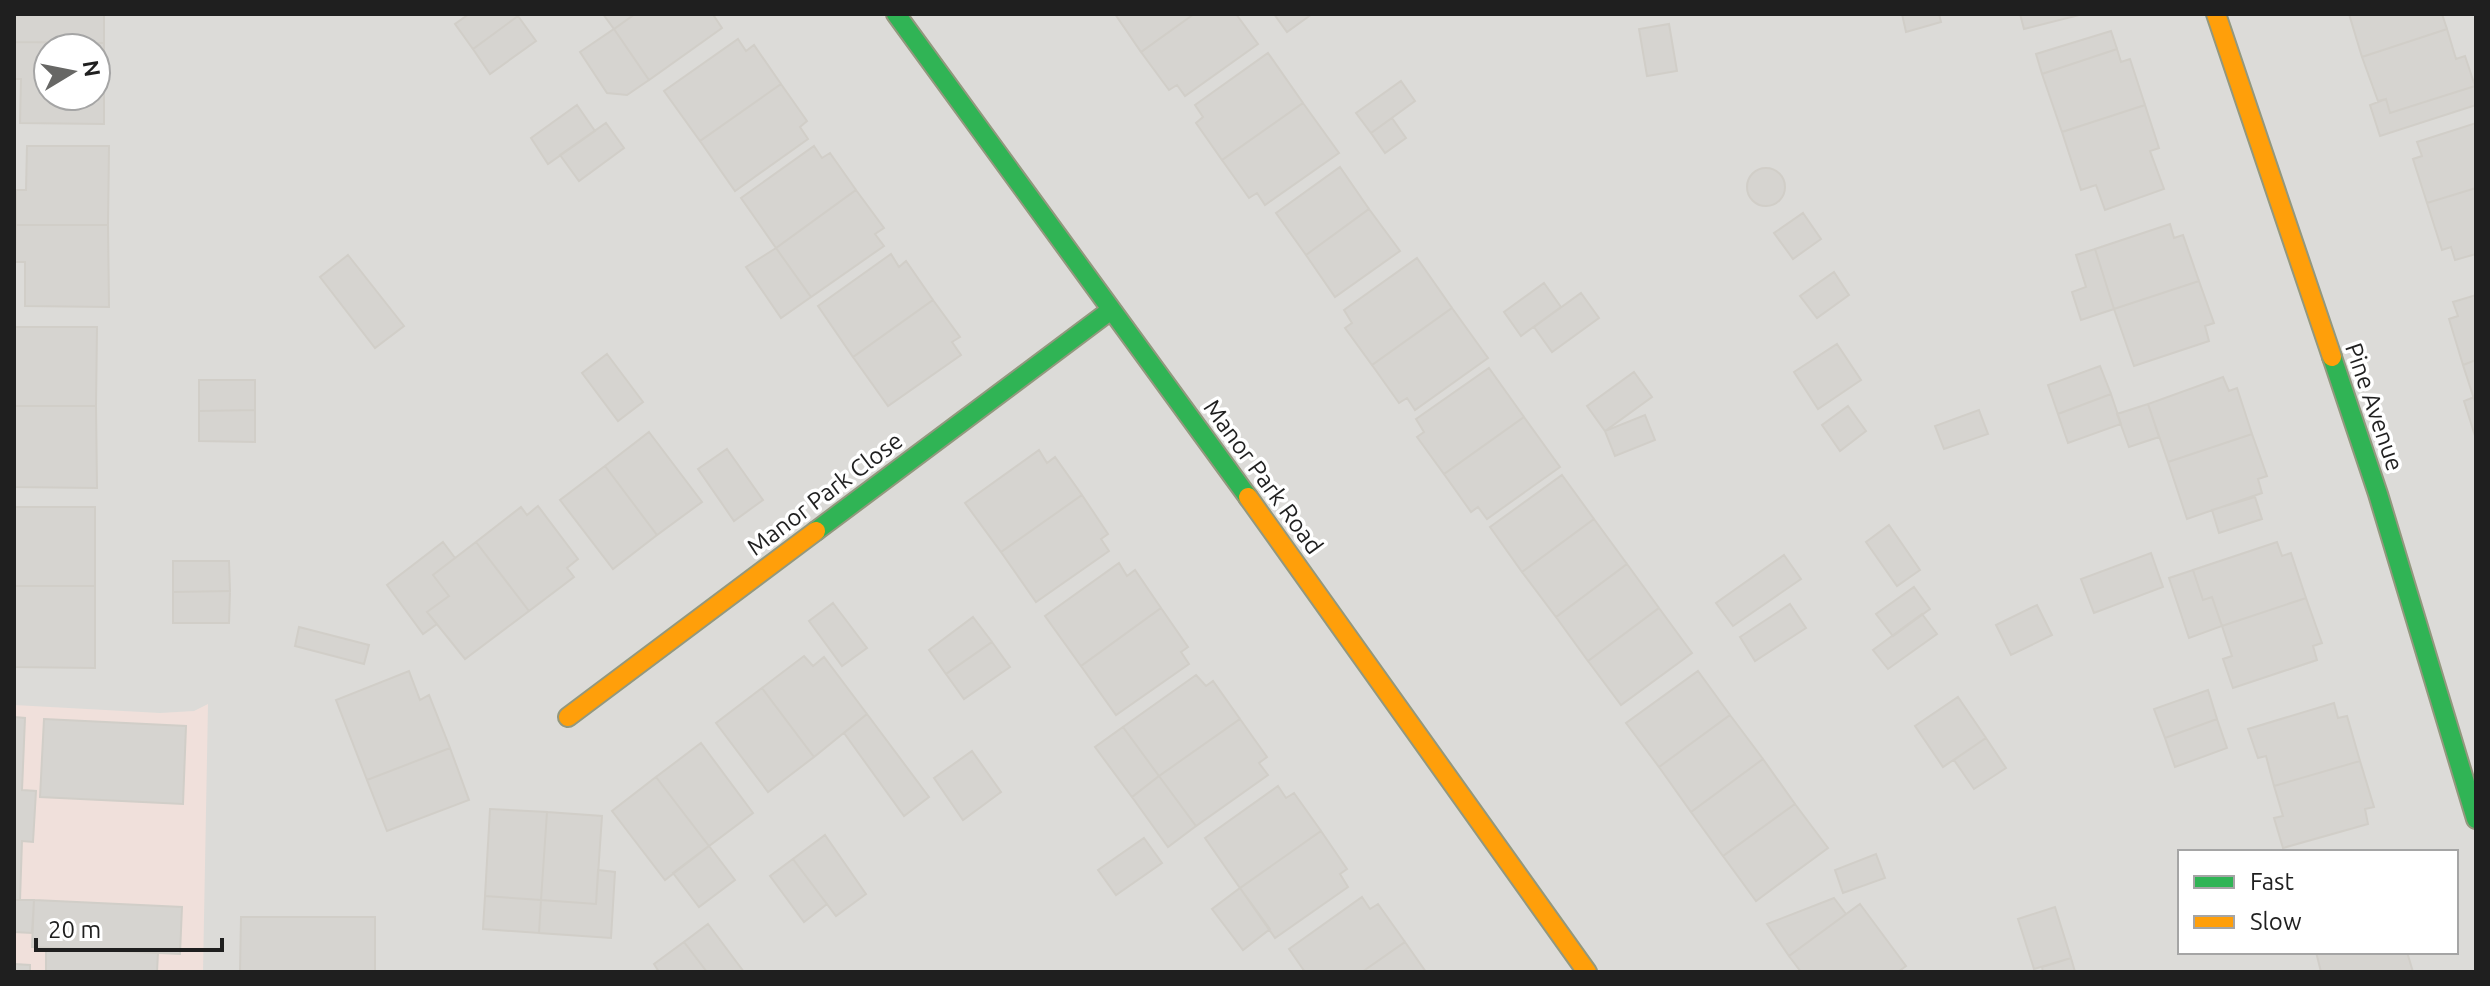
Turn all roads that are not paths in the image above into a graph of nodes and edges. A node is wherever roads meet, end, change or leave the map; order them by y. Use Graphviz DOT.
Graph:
graph roads {
  1 [pos="896,14"];
  2 [pos="2216,14"];
  3 [pos="1111,310"];
  4 [pos="568,717"];
  5 [pos="2476,819"];
  6 [pos="1587,972"];
  1 -- 3 [label="street, Manor Park Road"];
  2 -- 5 [label="street, Pine Avenue"];
  3 -- 4 [label="street, Manor Park Close"];
  3 -- 6 [label="street, Manor Park Road"];
}
